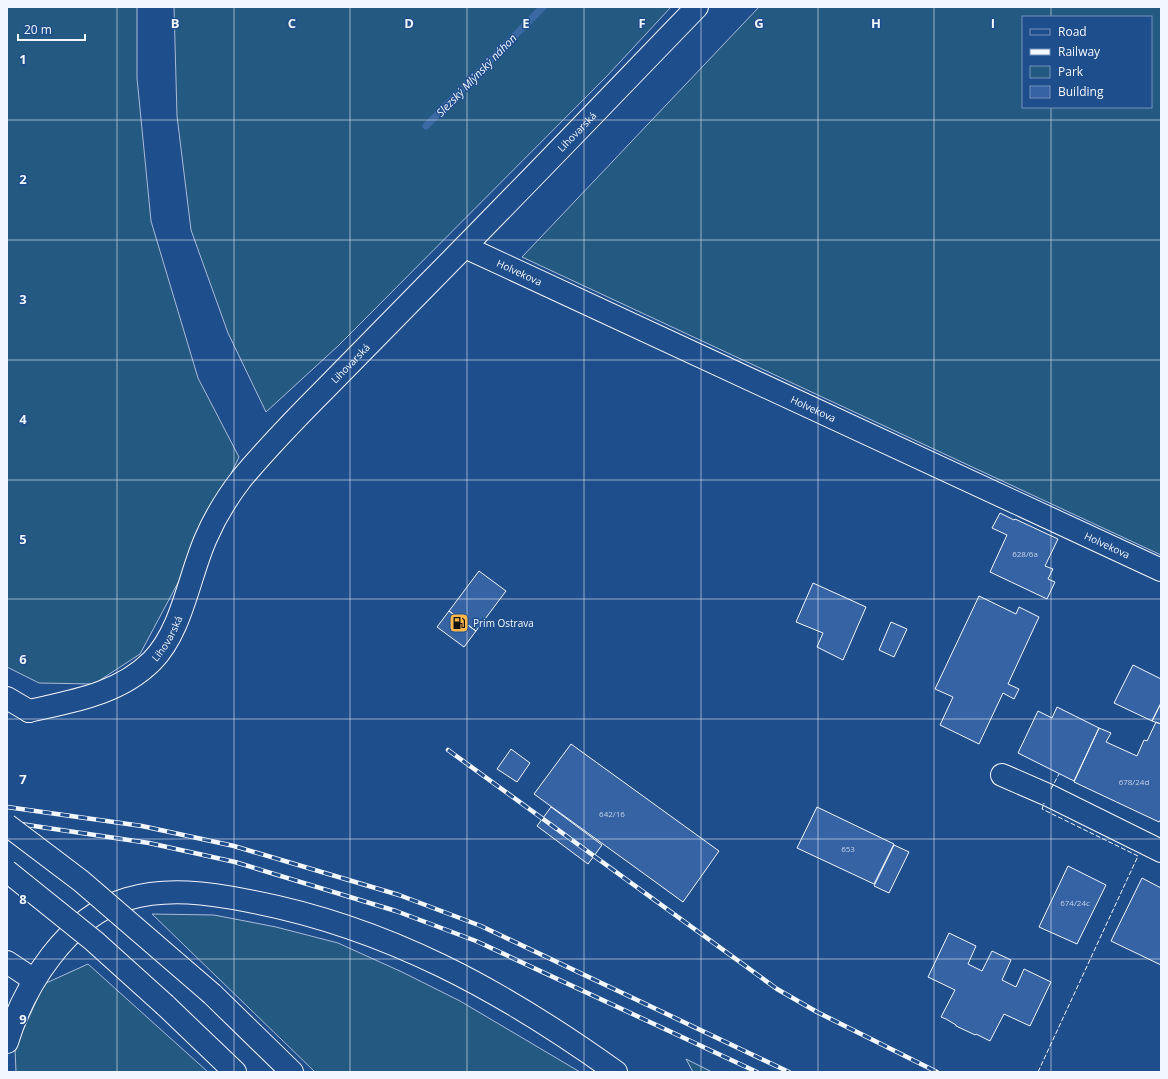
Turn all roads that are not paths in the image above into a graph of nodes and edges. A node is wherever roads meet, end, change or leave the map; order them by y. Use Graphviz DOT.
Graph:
graph roads {
  1 [pos="697,7"];
  2 [pos="465,247"];
  3 [pos="1161,570"];
  4 [pos="7,698"];
  5 [pos="30,711"];
  6 [pos="7,715"];
  7 [pos="1002,775"];
  8 [pos="7,825"];
  9 [pos="1161,851"];
  10 [pos="7,871"];
  11 [pos="7,962"];
  12 [pos="34,980"];
  13 [pos="7,1042"];
  14 [pos="235,1072"];
  15 [pos="292,1072"];
  16 [pos="616,1072"];
  1 -- 2 [label="street, Lihovarská"];
  2 -- 3 [label="street, Holvekova"];
  2 -- 5 [label="street, Lihovarská"];
  4 -- 5 [label="street"];
  5 -- 6 [label="street, Lihovarská"];
  7 -- 9 [label="street"];
  8 -- 15 [label="street, bridge"];
  10 -- 14 [label="street, bridge"];
  11 -- 12 [label="street"];
  12 -- 13 [label="street"];
  12 -- 16 [label="street"];
}
